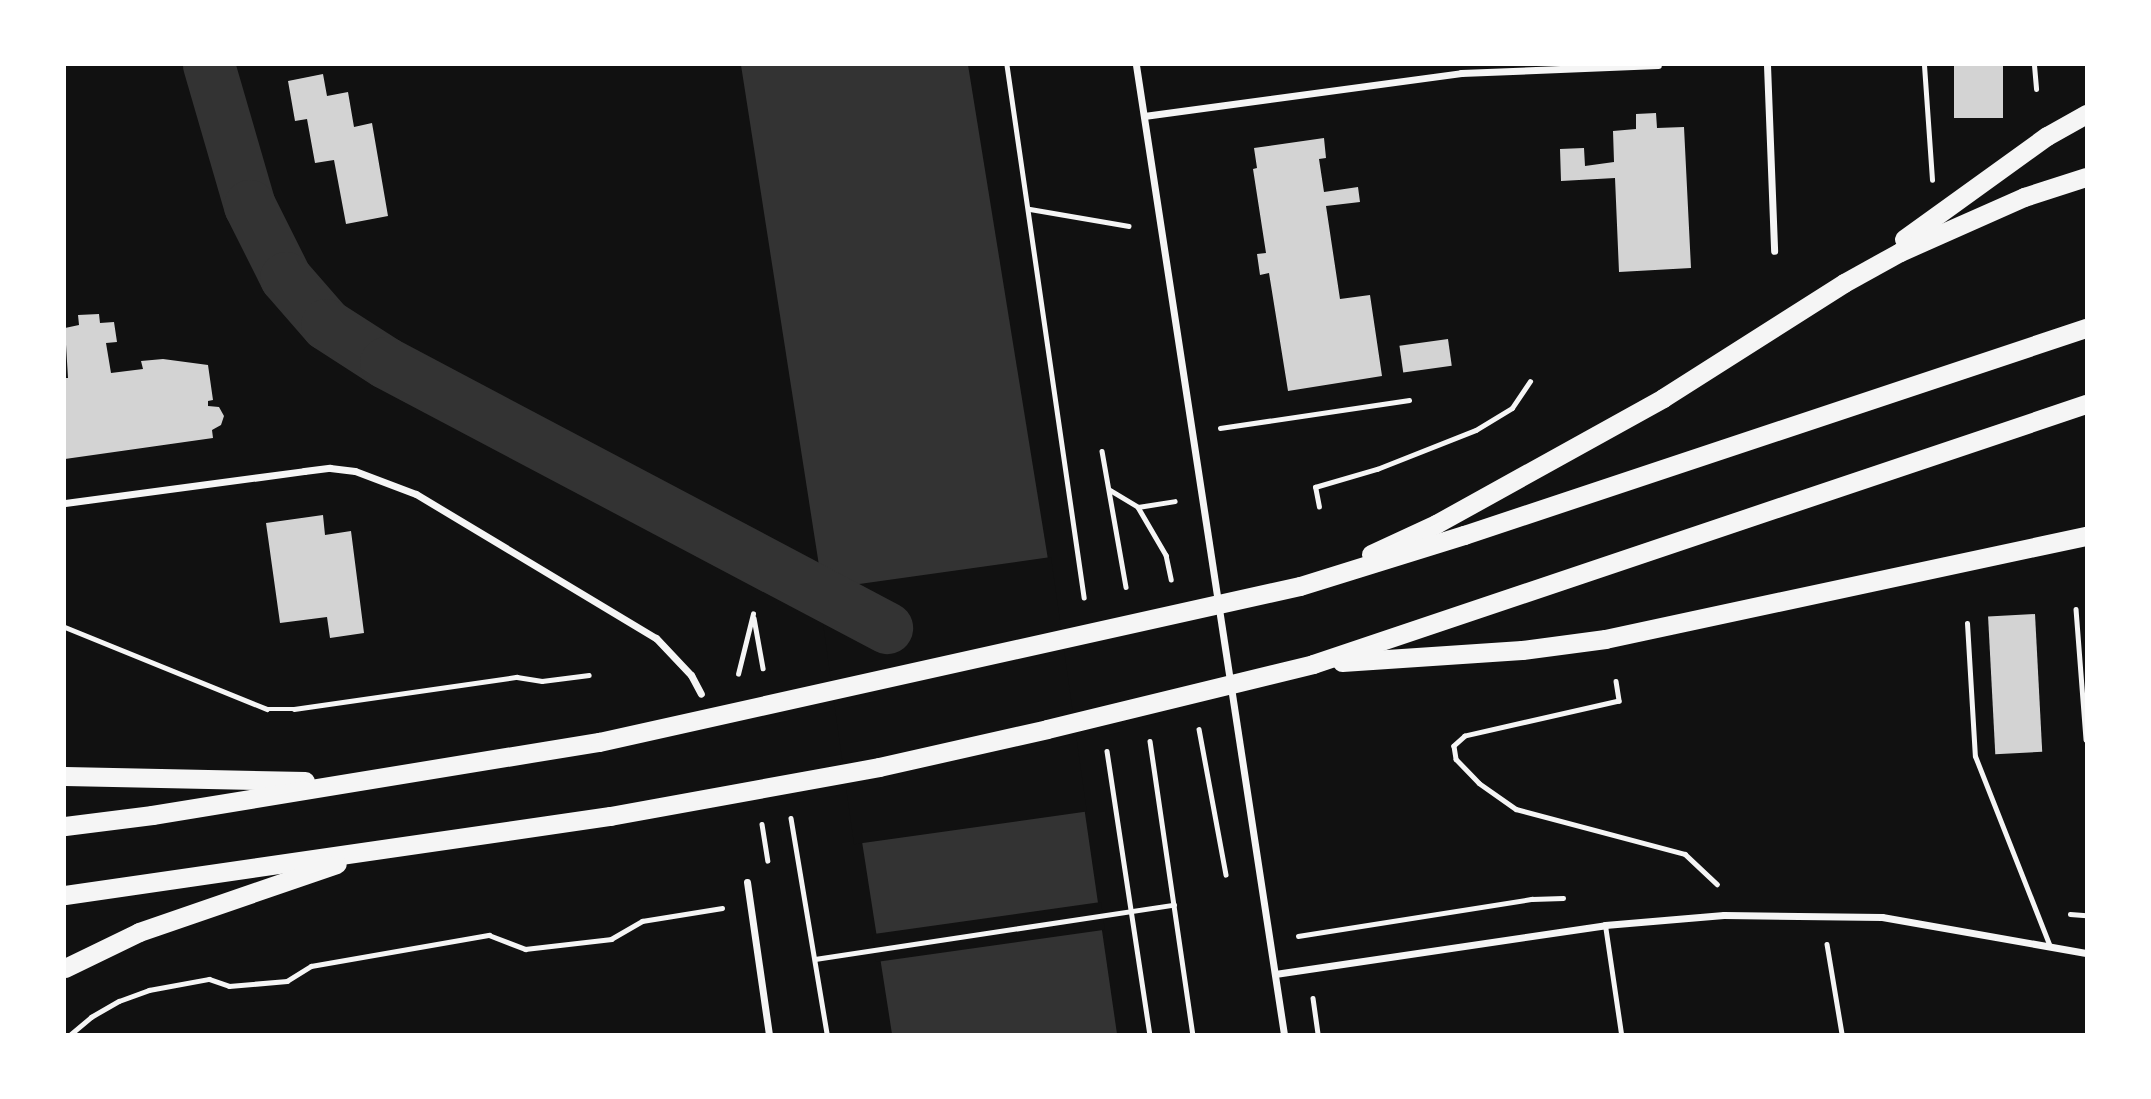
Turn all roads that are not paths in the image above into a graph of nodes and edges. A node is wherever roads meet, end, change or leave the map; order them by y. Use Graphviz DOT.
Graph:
graph roads {
  1 [pos="1136,65"];
  2 [pos="1658,65"];
  3 [pos="1767,65"];
  4 [pos="1924,65"];
  5 [pos="2034,65"];
  6 [pos="2036,89"];
  7 [pos="2086,114"];
  8 [pos="1144,116"];
  9 [pos="2086,177"];
  10 [pos="1931,180"];
  11 [pos="1774,251"];
  12 [pos="1844,283"];
  13 [pos="2086,328"];
  14 [pos="2086,404"];
  15 [pos="65,503"];
  16 [pos="2086,536"];
  17 [pos="1300,586"];
  18 [pos="1968,622"];
  19 [pos="1312,664"];
  20 [pos="701,694"];
  21 [pos="65,776"];
  22 [pos="355,782"];
  23 [pos="65,826"];
  24 [pos="381,849"];
  25 [pos="747,882"];
  26 [pos="65,895"];
  27 [pos="1605,925"];
  28 [pos="2050,946"];
  29 [pos="2086,953"];
  30 [pos="65,968"];
  31 [pos="1275,974"];
  32 [pos="769,1034"];
  33 [pos="1284,1034"];
  34 [pos="1621,1034"];
  1 -- 8 [label="street"];
  2 -- 8 [label="street"];
  3 -- 11 [label="street"];
  4 -- 10 [label="lane"];
  5 -- 6 [label="lane"];
  7 -- 12 [label="highway"];
  8 -- 31 [label="street"];
  9 -- 12 [label="highway"];
  12 -- 17 [label="highway"];
  13 -- 17 [label="highway"];
  14 -- 19 [label="highway"];
  15 -- 20 [label="street"];
  16 -- 19 [label="highway"];
  17 -- 22 [label="highway"];
  18 -- 28 [label="lane"];
  19 -- 24 [label="highway"];
  21 -- 22 [label="highway"];
  22 -- 23 [label="highway"];
  24 -- 26 [label="highway"];
  24 -- 30 [label="highway"];
  25 -- 32 [label="street"];
  27 -- 28 [label="street"];
  27 -- 31 [label="street"];
  27 -- 34 [label="lane"];
  28 -- 29 [label="street"];
  31 -- 33 [label="street"];
}
